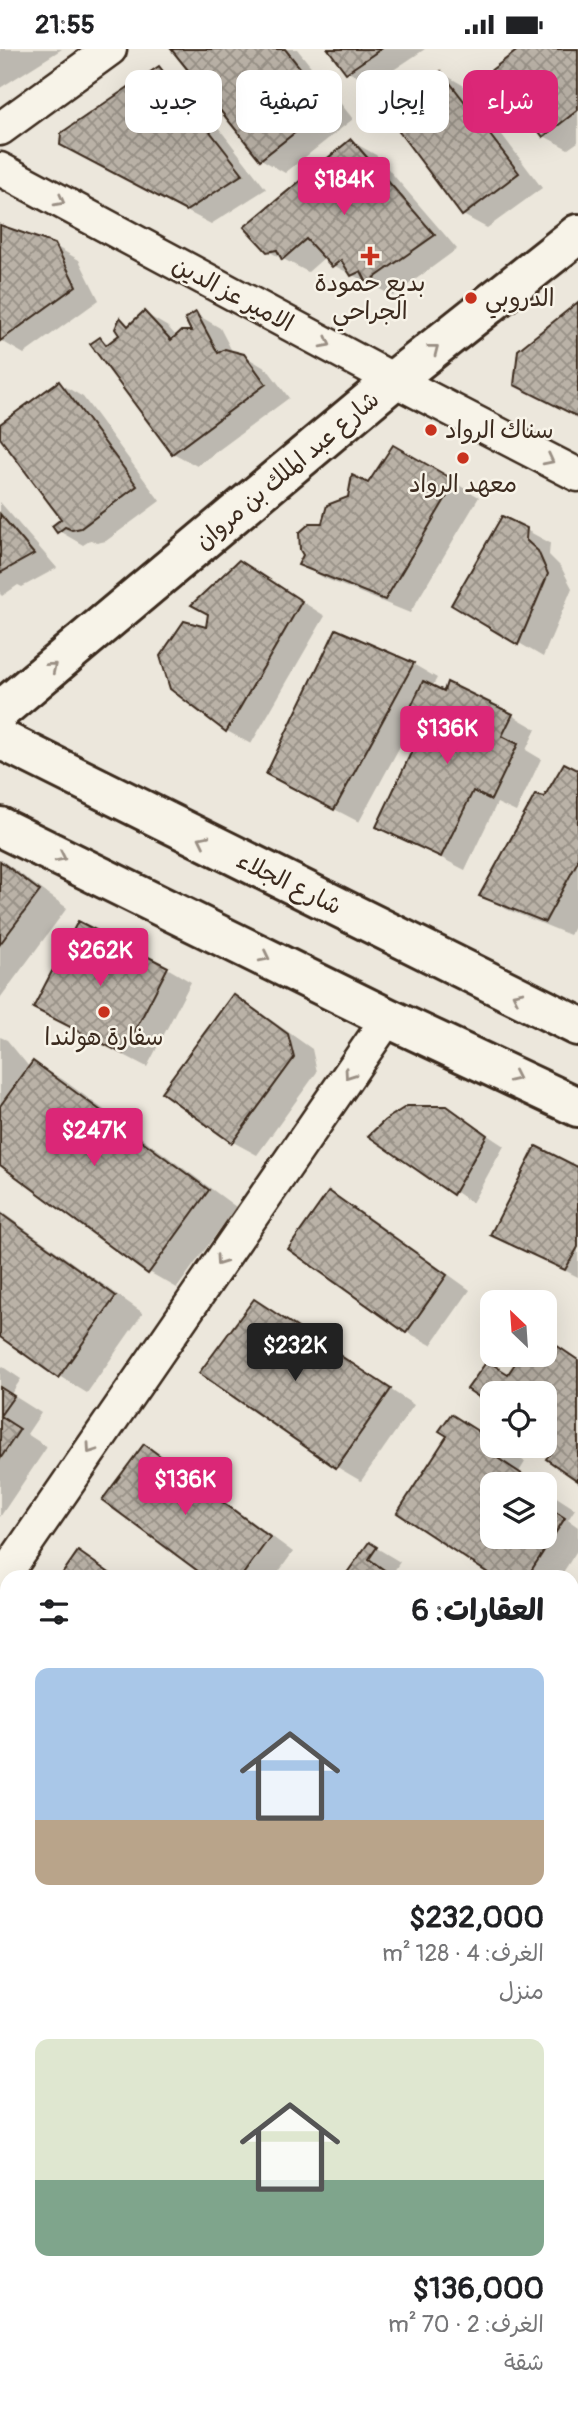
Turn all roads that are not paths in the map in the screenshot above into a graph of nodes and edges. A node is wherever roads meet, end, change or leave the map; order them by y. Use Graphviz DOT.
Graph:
graph roads {
  1 [pos="110,49"];
  2 [pos="0,129"];
  3 [pos="0,169"];
  4 [pos="578,235"];
  5 [pos="394,380"];
  6 [pos="578,475"];
  7 [pos="0,711"];
  8 [pos="0,739"];
  9 [pos="0,827"];
  10 [pos="388,1018"];
  11 [pos="578,1026"];
  12 [pos="578,1107"];
  13 [pos="8,1570"];
  1 -- 2 [label="street"];
  3 -- 5 [label="street, الامير عز الدين, one-way"];
  5 -- 4 [label="main road, شارع عبد الملك بن مروان, one-way"];
  5 -- 6 [label="street, الامير عز الدين, one-way"];
  7 -- 5 [label="main road, شارع عبد الملك بن مروان, one-way"];
  11 -- 8 [label="main road, شارع الجلاء, one-way"];
  9 -- 10 [label="main road, one-way"];
  10 -- 12 [label="main road, one-way"];
  10 -- 13 [label="street, one-way"];
}
